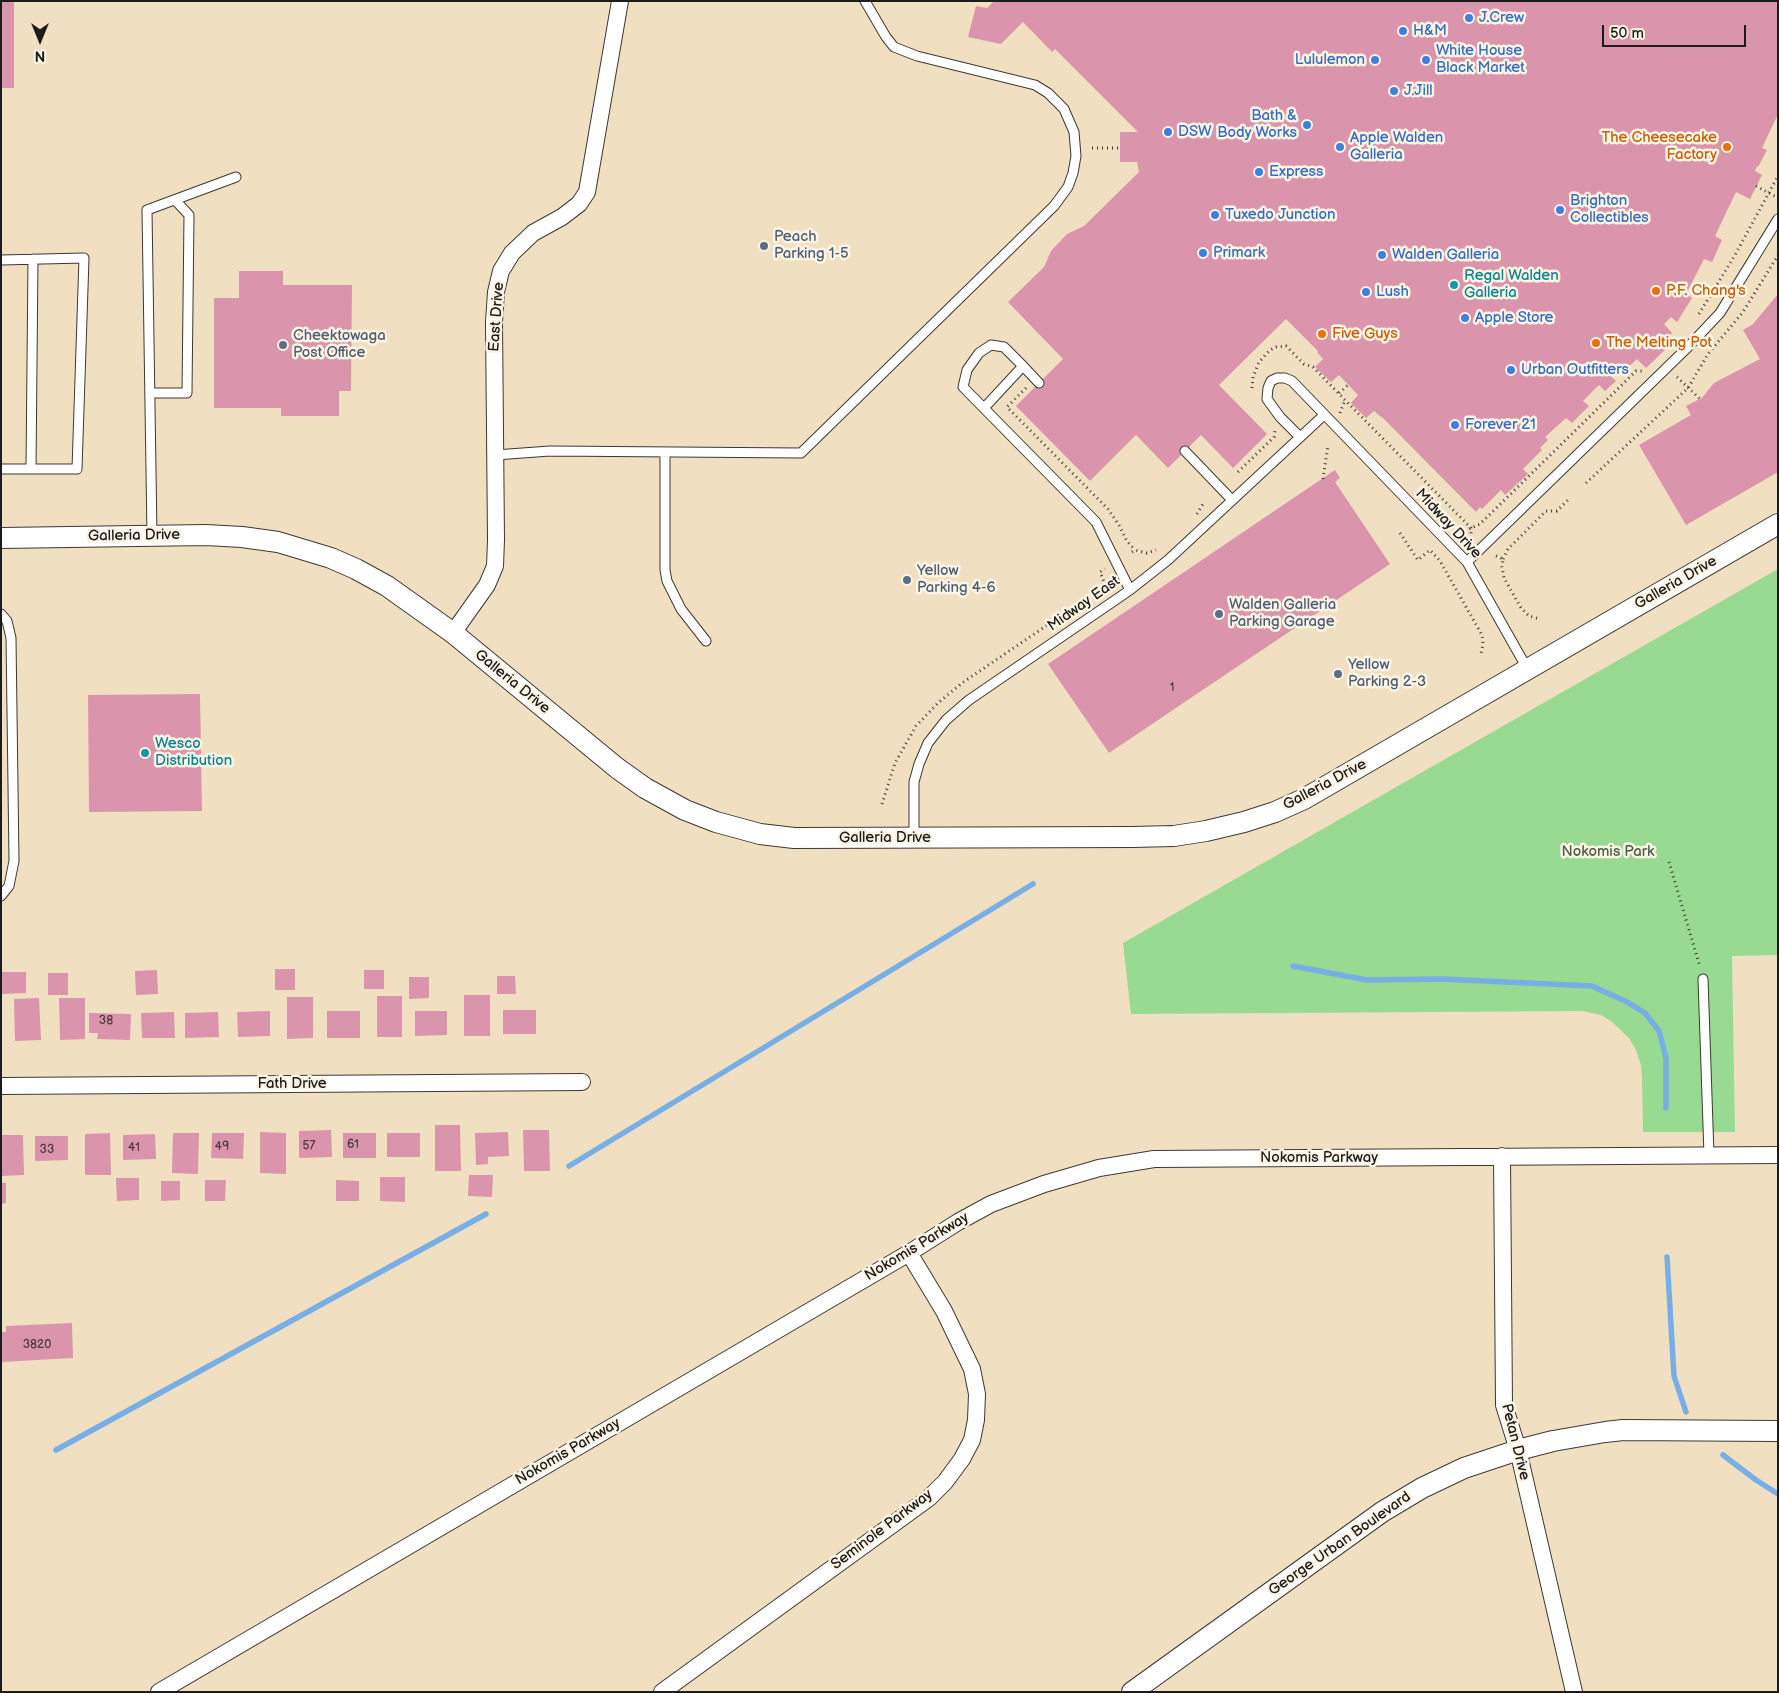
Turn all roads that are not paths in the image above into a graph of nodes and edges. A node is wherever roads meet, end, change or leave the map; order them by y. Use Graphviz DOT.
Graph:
graph roads {
  1 [pos="620,1"];
  2 [pos="865,1"];
  3 [pos="236,177"];
  4 [pos="175,200"];
  5 [pos="1778,219"];
  6 [pos="33,259"];
  7 [pos="1,260"];
  8 [pos="1023,366"];
  9 [pos="1035,383"];
  10 [pos="150,393"];
  11 [pos="984,408"];
  12 [pos="1324,415"];
  13 [pos="1300,437"];
  14 [pos="1185,451"];
  15 [pos="665,452"];
  16 [pos="495,456"];
  17 [pos="31,469"];
  18 [pos="1,470"];
  19 [pos="1232,500"];
  20 [pos="1778,524"];
  21 [pos="152,536"];
  22 [pos="1,538"];
  23 [pos="1468,562"];
  24 [pos="1130,590"];
  25 [pos="1,614"];
  26 [pos="453,633"];
  27 [pos="706,642"];
  28 [pos="1528,670"];
  29 [pos="914,839"];
  30 [pos="1,896"];
  31 [pos="1704,978"];
  32 [pos="582,1082"];
  33 [pos="1,1086"];
  34 [pos="1709,1155"];
  35 [pos="1778,1155"];
  36 [pos="1502,1156"];
  37 [pos="909,1253"];
  38 [pos="1778,1431"];
  39 [pos="1518,1450"];
  40 [pos="159,1692"];
  41 [pos="662,1692"];
  42 [pos="1132,1692"];
  43 [pos="1574,1692"];
  1 -- 16 [label="street, East Drive"];
  2 -- 15 [label="lane"];
  3 -- 4 [label="lane"];
  4 -- 10 [label="lane"];
  4 -- 10 [label="lane"];
  5 -- 23 [label="lane"];
  6 -- 7 [label="lane"];
  6 -- 17 [label="lane"];
  6 -- 17 [label="lane"];
  8 -- 9 [label="lane"];
  8 -- 11 [label="lane"];
  8 -- 11 [label="lane"];
  10 -- 21 [label="lane"];
  11 -- 24 [label="lane"];
  12 -- 13 [label="lane, Midway East"];
  12 -- 13 [label="lane, Midway Drive"];
  12 -- 23 [label="lane, Midway Drive"];
  13 -- 19 [label="lane, Midway East"];
  14 -- 19 [label="lane"];
  15 -- 16 [label="lane"];
  15 -- 27 [label="lane"];
  16 -- 26 [label="street, East Drive"];
  17 -- 18 [label="lane"];
  19 -- 24 [label="lane, Midway East"];
  20 -- 28 [label="street, Galleria Drive"];
  21 -- 22 [label="street, Galleria Drive"];
  21 -- 26 [label="street, Galleria Drive"];
  23 -- 28 [label="lane, Midway Drive"];
  24 -- 29 [label="lane, Midway East"];
  25 -- 30 [label="lane"];
  26 -- 29 [label="street, Galleria Drive"];
  28 -- 29 [label="street, Galleria Drive"];
  31 -- 34 [label="lane"];
  32 -- 33 [label="street, Fath Drive"];
  34 -- 35 [label="street, Nokomis Parkway"];
  34 -- 36 [label="street, Nokomis Parkway"];
  36 -- 37 [label="street, Nokomis Parkway"];
  36 -- 39 [label="street, Petan Drive"];
  37 -- 40 [label="street, Nokomis Parkway"];
  37 -- 41 [label="street, Seminole Parkway"];
  38 -- 39 [label="street, George Urban Boulevard"];
  39 -- 42 [label="street, George Urban Boulevard"];
  39 -- 43 [label="street, Petan Drive"];
}
